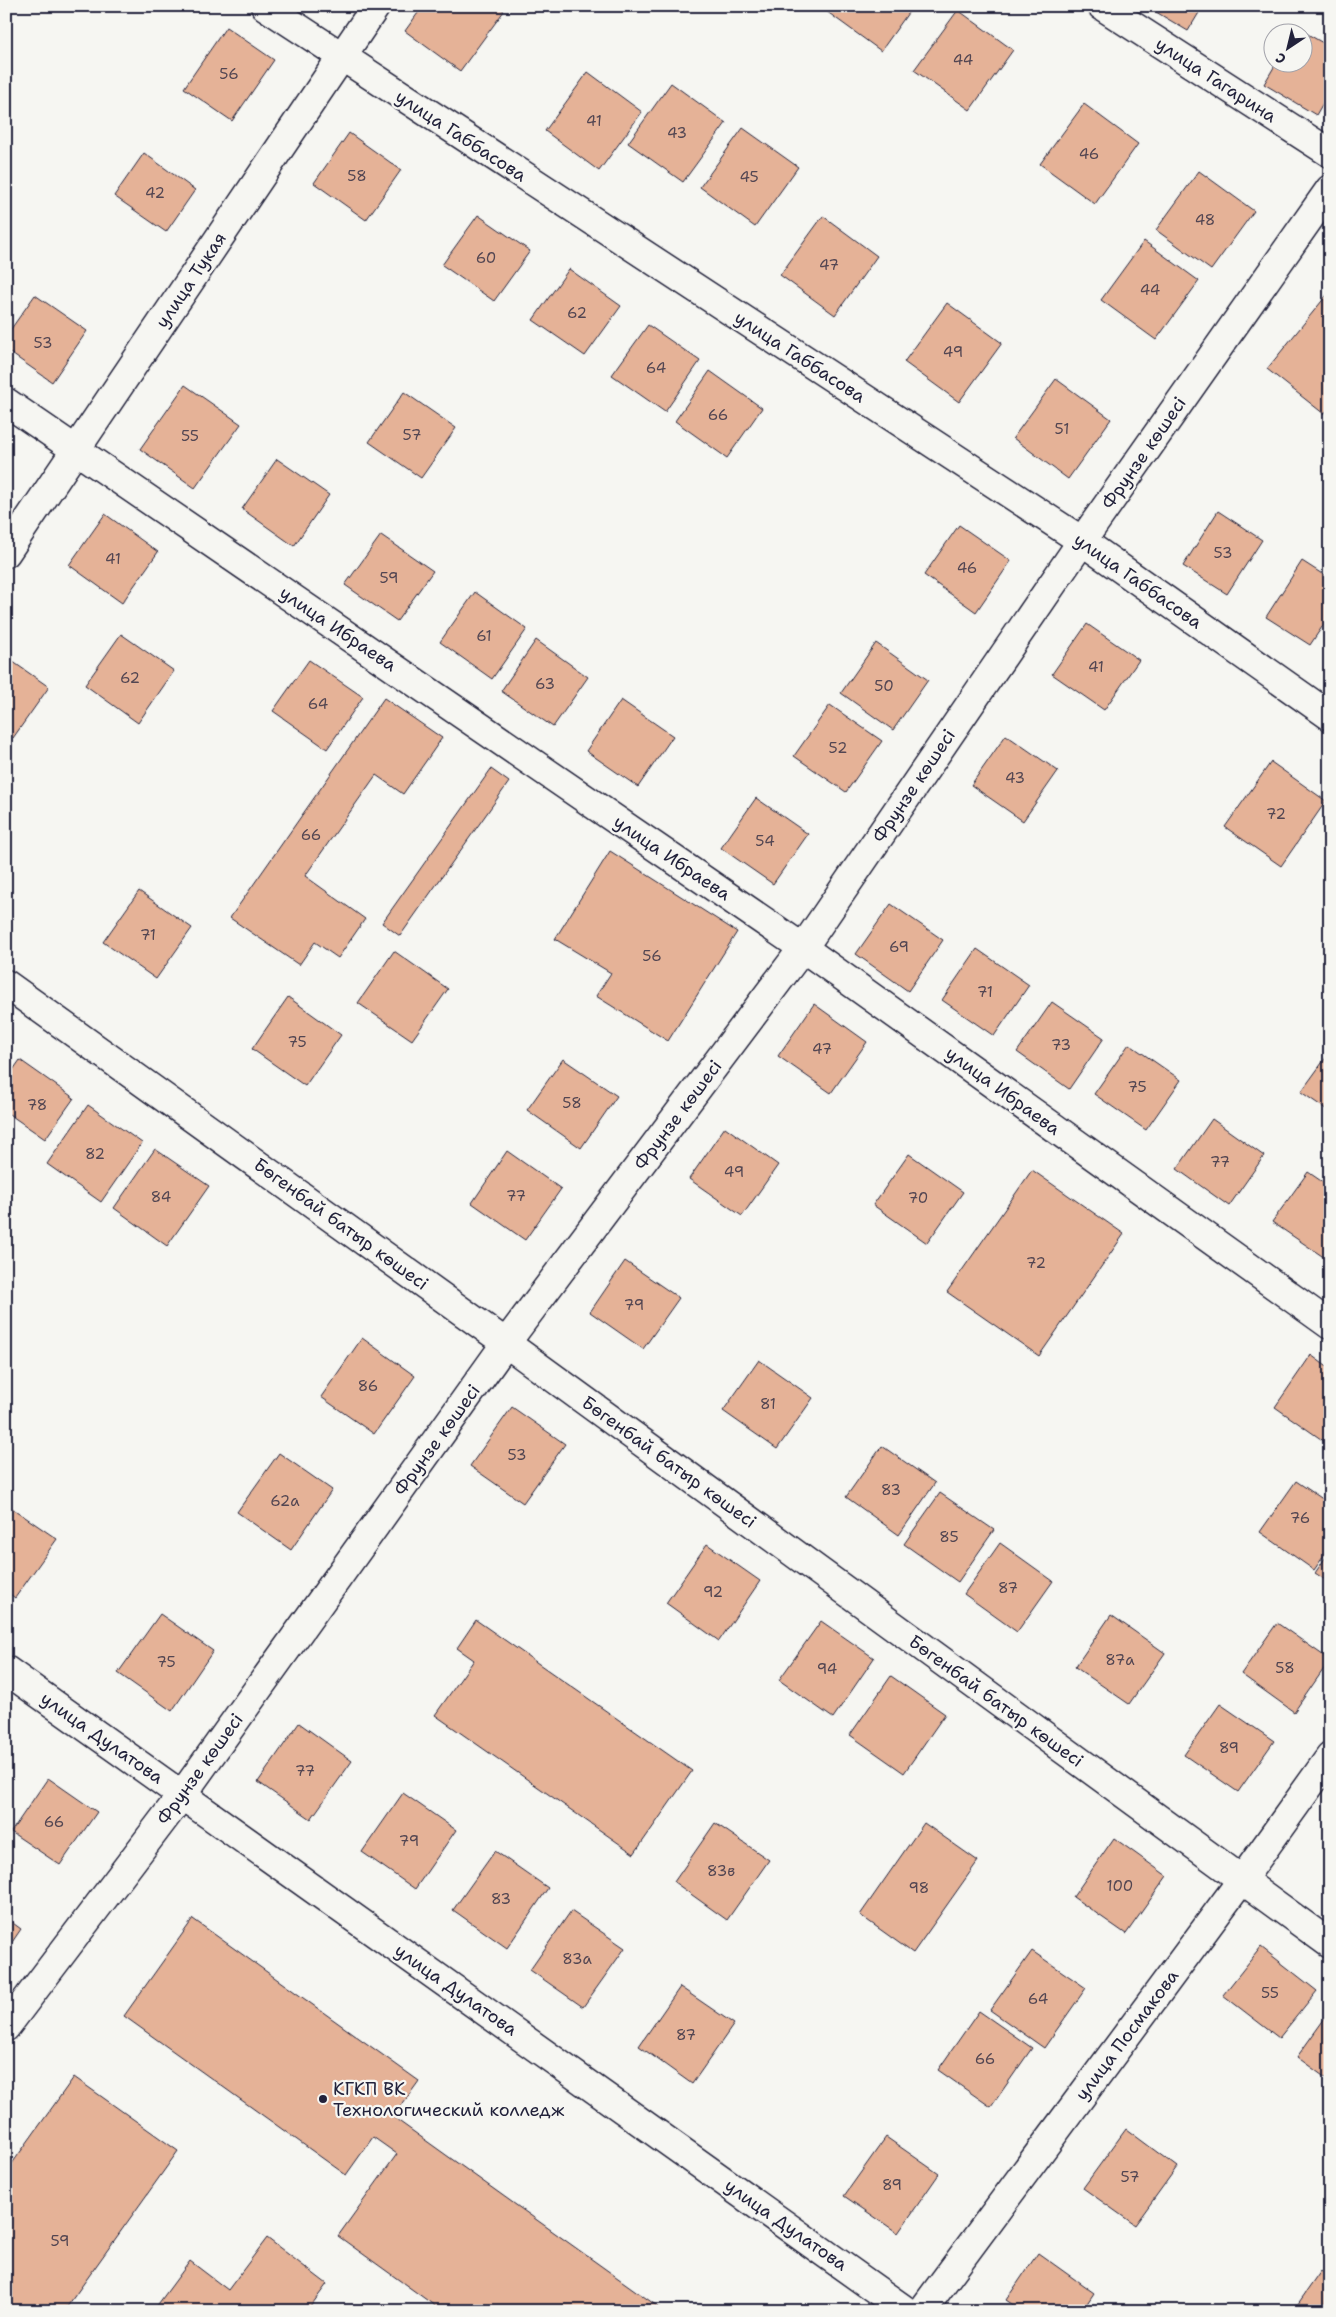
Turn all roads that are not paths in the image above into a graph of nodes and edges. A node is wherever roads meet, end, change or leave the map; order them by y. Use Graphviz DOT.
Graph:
graph roads {
  1 [pos="265,6"];
  2 [pos="376,6"];
  3 [pos="1102,6"];
  4 [pos="342,58"];
  5 [pos="1330,153"];
  6 [pos="1330,189"];
  7 [pos="6,402"];
  8 [pos="76,449"];
  9 [pos="1082,542"];
  10 [pos="6,553"];
  11 [pos="1330,716"];
  12 [pos="803,948"];
  13 [pos="6,984"];
  14 [pos="1330,1325"];
  15 [pos="506,1343"];
  16 [pos="6,1670"];
  17 [pos="1330,1757"];
  18 [pos="182,1795"];
  19 [pos="1241,1881"];
  20 [pos="1330,1944"];
  21 [pos="6,2027"];
  22 [pos="906,2311"];
  23 [pos="922,2311"];
  1 -- 4 [label="street, улица Габбасова"];
  2 -- 4 [label="street, улица Тукая"];
  3 -- 5 [label="street, улица Гагарина"];
  4 -- 8 [label="street, улица Тукая"];
  4 -- 9 [label="street, улица Габбасова"];
  6 -- 9 [label="street, Фрунзе көшесі"];
  7 -- 8 [label="street, улица Ибраева"];
  8 -- 10 [label="street, улица Тукая"];
  8 -- 12 [label="street, улица Ибраева"];
  9 -- 11 [label="street, улица Габбасова"];
  9 -- 12 [label="street, Фрунзе көшесі"];
  12 -- 14 [label="street, улица Ибраева"];
  12 -- 15 [label="street, Фрунзе көшесі"];
  13 -- 15 [label="street, Бөгенбай батыр көшесі"];
  15 -- 18 [label="street, Фрунзе көшесі"];
  15 -- 19 [label="street, Бөгенбай батыр көшесі"];
  16 -- 18 [label="street, улица Дулатова"];
  17 -- 19 [label="street, улица Посмакова"];
  18 -- 21 [label="street, Фрунзе көшесі"];
  18 -- 22 [label="street, улица Дулатова"];
  19 -- 20 [label="street, Бөгенбай батыр көшесі"];
  19 -- 23 [label="street, улица Посмакова"];
}
